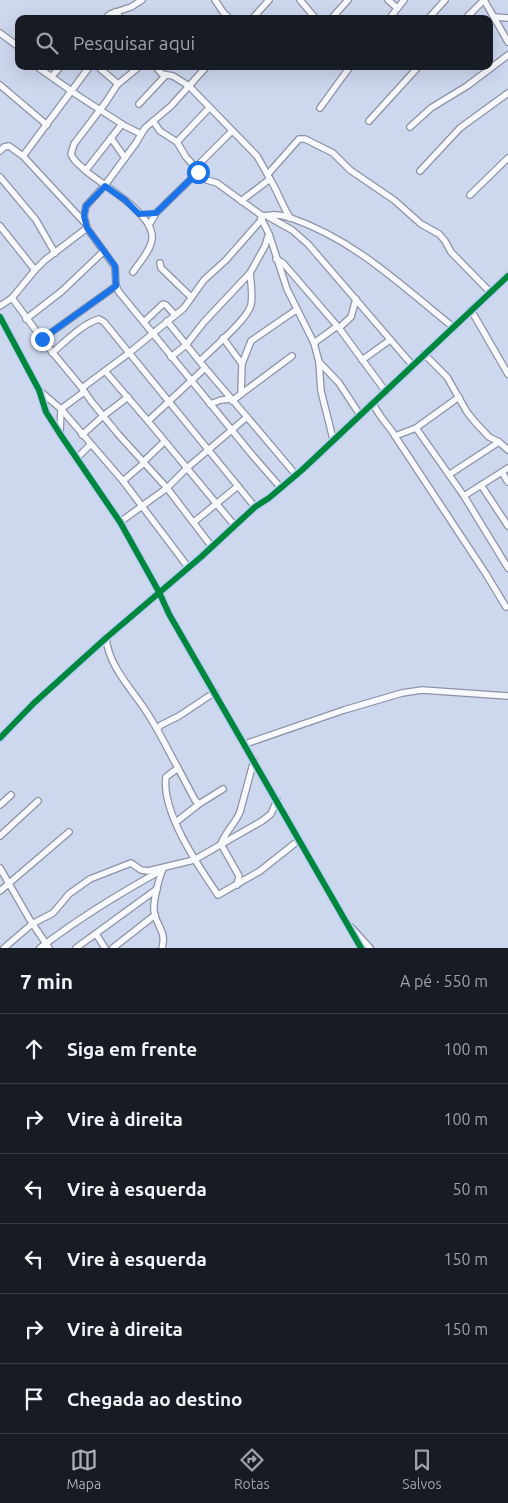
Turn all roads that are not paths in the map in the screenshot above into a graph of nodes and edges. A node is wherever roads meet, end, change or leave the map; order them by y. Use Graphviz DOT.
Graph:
graph roads {
  1 [pos="142,0"];
  2 [pos="214,0"];
  3 [pos="269,0"];
  4 [pos="300,0"];
  5 [pos="388,0"];
  6 [pos="404,0"];
  7 [pos="445,0"];
  8 [pos="484,0"];
  9 [pos="347,1"];
  10 [pos="397,8"];
  11 [pos="115,12"];
  12 [pos="108,15"];
  13 [pos="118,15"];
  14 [pos="226,15"];
  15 [pos="256,15"];
  16 [pos="313,15"];
  17 [pos="335,15"];
  18 [pos="392,15"];
  19 [pos="432,15"];
  20 [pos="470,15"];
  21 [pos="495,17"];
  22 [pos="508,18"];
  23 [pos="0,33"];
  24 [pos="508,42"];
  25 [pos="15,44"];
  26 [pos="508,55"];
  27 [pos="493,66"];
  28 [pos="42,70"];
  29 [pos="57,70"];
  30 [pos="87,70"];
  31 [pos="102,70"];
  32 [pos="135,70"];
  33 [pos="158,70"];
  34 [pos="203,70"];
  35 [pos="347,70"];
  36 [pos="415,70"];
  37 [pos="488,70"];
  38 [pos="166,75"];
  39 [pos="52,76"];
  40 [pos="118,84"];
  41 [pos="0,85"];
  42 [pos="189,86"];
  43 [pos="72,91"];
  44 [pos="508,93"];
  45 [pos="139,104"];
  46 [pos="209,108"];
  47 [pos="320,108"];
  48 [pos="101,110"];
  49 [pos="153,121"];
  50 [pos="368,122"];
  51 [pos="122,124"];
  52 [pos="47,125"];
  53 [pos="410,127"];
  54 [pos="232,131"];
  55 [pos="141,134"];
  56 [pos="111,138"];
  57 [pos="177,142"];
  58 [pos="0,151"];
  59 [pos="23,156"];
  60 [pos="125,158"];
  61 [pos="508,158"];
  62 [pos="86,170"];
  63 [pos="197,170"];
  64 [pos="420,171"];
  65 [pos="0,177"];
  66 [pos="269,177"];
  67 [pos="105,186"];
  68 [pos="470,195"];
  69 [pos="241,201"];
  70 [pos="156,213"];
  71 [pos="139,214"];
  72 [pos="263,216"];
  73 [pos="290,218"];
  74 [pos="86,225"];
  75 [pos="149,225"];
  76 [pos="0,226"];
  77 [pos="269,234"];
  78 [pos="104,251"];
  79 [pos="55,253"];
  80 [pos="276,259"];
  81 [pos="160,263"];
  82 [pos="35,270"];
  83 [pos="133,272"];
  84 [pos="250,273"];
  85 [pos="508,276"];
  86 [pos="116,286"];
  87 [pos="490,292"];
  88 [pos="191,297"];
  89 [pos="12,298"];
  90 [pos="356,299"];
  91 [pos="0,306"];
  92 [pos="296,310"];
  93 [pos="470,310"];
  94 [pos="176,316"];
  95 [pos="0,317"];
  96 [pos="26,319"];
  97 [pos="144,322"];
  98 [pos="167,322"];
  99 [pos="453,327"];
  100 [pos="338,328"];
  101 [pos="153,332"];
  102 [pos="222,338"];
  103 [pos="42,339"];
  104 [pos="390,340"];
  105 [pos="314,342"];
  106 [pos="186,344"];
  107 [pos="52,353"];
  108 [pos="130,353"];
  109 [pos="424,354"];
  110 [pos="292,356"];
  111 [pos="171,357"];
  112 [pos="362,360"];
  113 [pos="200,361"];
  114 [pos="319,362"];
  115 [pos="242,364"];
  116 [pos="413,366"];
  117 [pos="205,368"];
  118 [pos="105,372"];
  119 [pos="508,374"];
  120 [pos="190,381"];
  121 [pos="39,390"];
  122 [pos="83,390"];
  123 [pos="386,392"];
  124 [pos="241,394"];
  125 [pos="128,397"];
  126 [pos="459,397"];
  127 [pos="231,400"];
  128 [pos="168,401"];
  129 [pos="373,403"];
  130 [pos="54,404"];
  131 [pos="210,404"];
  132 [pos="61,410"];
  133 [pos="46,412"];
  134 [pos="362,413"];
  135 [pos="378,414"];
  136 [pos="103,416"];
  137 [pos="248,417"];
  138 [pos="148,421"];
  139 [pos="416,428"];
  140 [pos="232,430"];
  141 [pos="60,434"];
  142 [pos="82,435"];
  143 [pos="395,436"];
  144 [pos="333,439"];
  145 [pos="164,442"];
  146 [pos="500,442"];
  147 [pos="90,445"];
  148 [pos="209,449"];
  149 [pos="508,450"];
  150 [pos="76,458"];
  151 [pos="143,462"];
  152 [pos="187,468"];
  153 [pos="508,468"];
  154 [pos="502,472"];
  155 [pos="450,474"];
  156 [pos="296,475"];
  157 [pos="123,481"];
  158 [pos="508,482"];
  159 [pos="481,485"];
  160 [pos="238,486"];
  161 [pos="167,488"];
  162 [pos="281,488"];
  163 [pos="464,496"];
  164 [pos="216,504"];
  165 [pos="141,507"];
  166 [pos="256,507"];
  167 [pos="120,522"];
  168 [pos="194,522"];
  169 [pos="235,526"];
  170 [pos="508,526"];
  171 [pos="212,547"];
  172 [pos="188,567"];
  173 [pos="508,568"];
  174 [pos="160,592"];
  175 [pos="507,608"];
  176 [pos="106,638"];
  177 [pos="215,692"];
  178 [pos="508,696"];
  179 [pos="157,729"];
  180 [pos="0,738"];
  181 [pos="245,744"];
  182 [pos="254,760"];
  183 [pos="178,768"];
  184 [pos="222,789"];
  185 [pos="11,795"];
  186 [pos="277,800"];
  187 [pos="38,801"];
  188 [pos="199,804"];
  189 [pos="0,805"];
  190 [pos="176,822"];
  191 [pos="69,832"];
  192 [pos="0,836"];
  193 [pos="299,840"];
  194 [pos="221,844"];
  195 [pos="194,860"];
  196 [pos="0,868"];
  197 [pos="164,869"];
  198 [pos="10,883"];
  199 [pos="237,884"];
  200 [pos="157,889"];
  201 [pos="0,891"];
  202 [pos="155,915"];
  203 [pos="346,922"];
  204 [pos="32,924"];
  205 [pos="96,934"];
  206 [pos="48,946"];
  207 [pos="4,948"];
  208 [pos="40,948"];
  209 [pos="76,948"];
  210 [pos="105,948"];
  211 [pos="113,948"];
  212 [pos="162,948"];
  213 [pos="361,948"];
  214 [pos="370,948"];
  1 -- 11 [label="street"];
  2 -- 14 [label="street"];
  3 -- 15 [label="street"];
  4 -- 16 [label="street"];
  5 -- 10 [label="street"];
  6 -- 10 [label="street"];
  7 -- 19 [label="street"];
  8 -- 20 [label="street"];
  8 -- 21 [label="street"];
  9 -- 17 [label="street"];
  10 -- 18 [label="street"];
  11 -- 12 [label="street"];
  11 -- 13 [label="street"];
  21 -- 22 [label="street"];
  21 -- 24 [label="street"];
  23 -- 25 [label="street"];
  26 -- 27 [label="street"];
  28 -- 39 [label="street"];
  29 -- 39 [label="street"];
  30 -- 43 [label="street"];
  31 -- 40 [label="street"];
  32 -- 40 [label="street"];
  33 -- 38 [label="street"];
  34 -- 42 [label="street"];
  35 -- 47 [label="street"];
  36 -- 50 [label="street"];
  37 -- 53 [label="street"];
  38 -- 42 [label="street"];
  38 -- 45 [label="street"];
  39 -- 43 [label="street"];
  40 -- 48 [label="street"];
  41 -- 52 [label="street"];
  42 -- 46 [label="street"];
  42 -- 49 [label="street"];
  43 -- 48 [label="street"];
  43 -- 52 [label="street"];
  44 -- 64 [label="street"];
  46 -- 54 [label="street"];
  46 -- 57 [label="street"];
  48 -- 51 [label="street"];
  48 -- 62 [label="street"];
  49 -- 55 [label="street"];
  49 -- 57 [label="street"];
  51 -- 55 [label="street"];
  51 -- 56 [label="street"];
  52 -- 59 [label="street"];
  54 -- 63 [label="street"];
  54 -- 66 [label="street"];
  55 -- 60 [label="street"];
  56 -- 60 [label="street"];
  56 -- 62 [label="street"];
  57 -- 63 [label="street"];
  58 -- 59 [label="street"];
  59 -- 74 [label="street"];
  60 -- 67 [label="street"];
  61 -- 68 [label="street"];
  62 -- 67 [label="street"];
  63 -- 69 [label="street"];
  63 -- 70 [label="street"];
  65 -- 79 [label="street"];
  66 -- 69 [label="street"];
  66 -- 73 [label="street"];
  66 -- 87 [label="street"];
  67 -- 71 [label="street"];
  67 -- 74 [label="street"];
  69 -- 72 [label="street"];
  70 -- 71 [label="street"];
  70 -- 75 [label="street"];
  71 -- 75 [label="street"];
  72 -- 73 [label="street"];
  72 -- 77 [label="street"];
  72 -- 88 [label="street"];
  72 -- 90 [label="street"];
  73 -- 99 [label="street"];
  74 -- 78 [label="street"];
  74 -- 79 [label="street"];
  75 -- 83 [label="street"];
  76 -- 82 [label="street"];
  77 -- 80 [label="street"];
  77 -- 84 [label="street"];
  78 -- 86 [label="street"];
  78 -- 96 [label="street"];
  79 -- 82 [label="street"];
  80 -- 92 [label="street"];
  80 -- 100 [label="street"];
  81 -- 88 [label="street"];
  82 -- 89 [label="street"];
  84 -- 102 [label="street"];
  84 -- 106 [label="street"];
  85 -- 87 [label="street"];
  86 -- 97 [label="street"];
  86 -- 103 [label="street"];
  87 -- 93 [label="street"];
  88 -- 94 [label="street"];
  89 -- 91 [label="street"];
  89 -- 96 [label="street"];
  90 -- 100 [label="street"];
  90 -- 104 [label="street"];
  92 -- 105 [label="street"];
  92 -- 115 [label="street"];
  93 -- 99 [label="street"];
  93 -- 119 [label="street"];
  94 -- 97 [label="street"];
  94 -- 98 [label="street"];
  95 -- 121 [label="street"];
  96 -- 103 [label="street"];
  97 -- 101 [label="street"];
  98 -- 101 [label="street"];
  98 -- 106 [label="street"];
  99 -- 109 [label="street"];
  100 -- 105 [label="street"];
  100 -- 112 [label="street"];
  101 -- 108 [label="street"];
  101 -- 111 [label="street"];
  102 -- 113 [label="street"];
  102 -- 115 [label="street"];
  103 -- 107 [label="street"];
  104 -- 112 [label="street"];
  104 -- 116 [label="street"];
  105 -- 114 [label="street"];
  106 -- 111 [label="street"];
  106 -- 113 [label="street"];
  107 -- 108 [label="street"];
  107 -- 122 [label="street"];
  108 -- 118 [label="street"];
  108 -- 128 [label="street"];
  109 -- 116 [label="street"];
  109 -- 126 [label="street"];
  110 -- 124 [label="street"];
  111 -- 120 [label="street"];
  112 -- 123 [label="street"];
  113 -- 117 [label="street"];
  114 -- 134 [label="street"];
  114 -- 144 [label="street"];
  115 -- 124 [label="street"];
  116 -- 123 [label="street"];
  117 -- 120 [label="street"];
  117 -- 127 [label="street"];
  118 -- 122 [label="street"];
  118 -- 125 [label="street"];
  120 -- 128 [label="street"];
  120 -- 131 [label="street"];
  121 -- 130 [label="street"];
  121 -- 133 [label="street"];
  122 -- 132 [label="street"];
  122 -- 136 [label="street"];
  123 -- 129 [label="street"];
  124 -- 127 [label="street"];
  125 -- 136 [label="street"];
  125 -- 138 [label="street"];
  126 -- 139 [label="street"];
  126 -- 146 [label="street"];
  127 -- 131 [label="street"];
  127 -- 137 [label="street"];
  128 -- 138 [label="street"];
  128 -- 148 [label="street"];
  129 -- 134 [label="street"];
  129 -- 135 [label="street"];
  130 -- 132 [label="street"];
  130 -- 133 [label="street"];
  131 -- 140 [label="street"];
  132 -- 141 [label="street"];
  132 -- 142 [label="street"];
  133 -- 141 [label="street"];
  134 -- 135 [label="street"];
  134 -- 144 [label="street"];
  135 -- 143 [label="street"];
  136 -- 142 [label="street"];
  136 -- 151 [label="street"];
  137 -- 140 [label="street"];
  137 -- 156 [label="street"];
  138 -- 145 [label="street"];
  139 -- 143 [label="street"];
  139 -- 155 [label="street"];
  140 -- 148 [label="street"];
  140 -- 162 [label="street"];
  141 -- 150 [label="street"];
  142 -- 147 [label="street"];
  143 -- 175 [label="street"];
  144 -- 156 [label="street"];
  145 -- 151 [label="street"];
  145 -- 152 [label="street"];
  146 -- 149 [label="street"];
  146 -- 155 [label="street"];
  147 -- 150 [label="street"];
  147 -- 157 [label="street"];
  148 -- 152 [label="street"];
  148 -- 160 [label="street"];
  150 -- 167 [label="street"];
  151 -- 157 [label="street"];
  151 -- 161 [label="street"];
  152 -- 161 [label="street"];
  152 -- 164 [label="street"];
  153 -- 154 [label="street"];
  154 -- 158 [label="street"];
  154 -- 159 [label="street"];
  155 -- 163 [label="street"];
  156 -- 162 [label="street"];
  157 -- 165 [label="street"];
  159 -- 163 [label="street"];
  159 -- 170 [label="street"];
  160 -- 164 [label="street"];
  160 -- 166 [label="street"];
  161 -- 165 [label="street"];
  161 -- 168 [label="street"];
  162 -- 166 [label="street"];
  163 -- 173 [label="street"];
  164 -- 168 [label="street"];
  164 -- 169 [label="street"];
  165 -- 167 [label="street"];
  165 -- 172 [label="street"];
  166 -- 169 [label="street"];
  167 -- 174 [label="street"];
  168 -- 171 [label="street"];
  169 -- 171 [label="street"];
  171 -- 172 [label="street"];
  172 -- 174 [label="street"];
  174 -- 176 [label="street"];
  174 -- 177 [label="street"];
  176 -- 179 [label="street"];
  176 -- 180 [label="street"];
  177 -- 179 [label="street"];
  177 -- 181 [label="street"];
  178 -- 181 [label="street"];
  179 -- 183 [label="street"];
  181 -- 182 [label="street"];
  182 -- 186 [label="street"];
  182 -- 194 [label="street"];
  183 -- 188 [label="street"];
  183 -- 190 [label="street"];
  184 -- 188 [label="street"];
  185 -- 189 [label="street"];
  186 -- 193 [label="street"];
  186 -- 194 [label="street"];
  187 -- 192 [label="street"];
  188 -- 190 [label="street"];
  190 -- 195 [label="street"];
  191 -- 198 [label="street"];
  193 -- 199 [label="street"];
  193 -- 203 [label="street"];
  194 -- 195 [label="street"];
  194 -- 199 [label="street"];
  195 -- 197 [label="street"];
  195 -- 199 [label="street"];
  196 -- 198 [label="street"];
  197 -- 200 [label="street"];
  197 -- 204 [label="street"];
  197 -- 206 [label="street"];
  198 -- 201 [label="street"];
  198 -- 204 [label="street"];
  200 -- 202 [label="street"];
  200 -- 205 [label="street"];
  202 -- 211 [label="street"];
  202 -- 212 [label="street"];
  203 -- 213 [label="street"];
  203 -- 214 [label="street"];
  204 -- 206 [label="street"];
  204 -- 207 [label="street"];
  205 -- 209 [label="street"];
  205 -- 210 [label="street"];
  206 -- 208 [label="street"];
}
